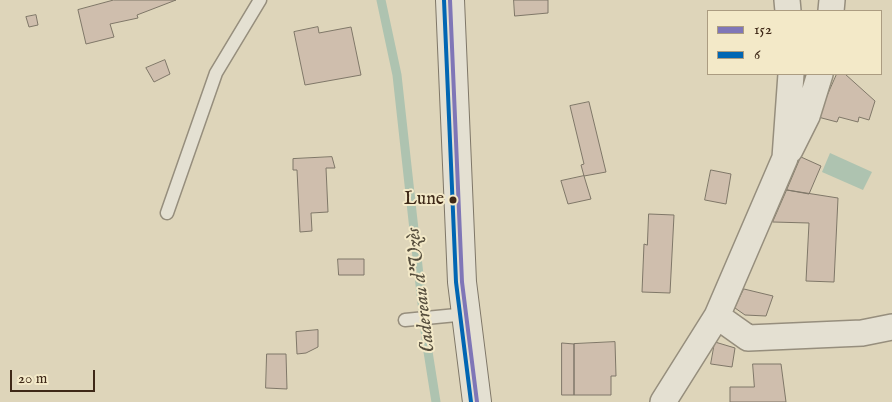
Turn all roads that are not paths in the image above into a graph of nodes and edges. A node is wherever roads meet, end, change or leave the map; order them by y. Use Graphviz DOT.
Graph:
graph roads {
  1 [pos="260,0"];
  2 [pos="450,0"];
  3 [pos="791,75"];
  4 [pos="820,75"];
  5 [pos="785,158"];
  6 [pos="167,213"];
  7 [pos="455,316"];
  8 [pos="717,316"];
  9 [pos="405,320"];
  10 [pos="892,327"];
  11 [pos="477,402"];
  12 [pos="663,402"];
  1 -- 6 [label="lane"];
  2 -- 7 [label="main road"];
  3 -- 5 [label="street"];
  4 -- 5 [label="street"];
  5 -- 8 [label="street"];
  7 -- 9 [label="lane"];
  7 -- 11 [label="main road"];
  8 -- 10 [label="street"];
  8 -- 12 [label="street"];
}
